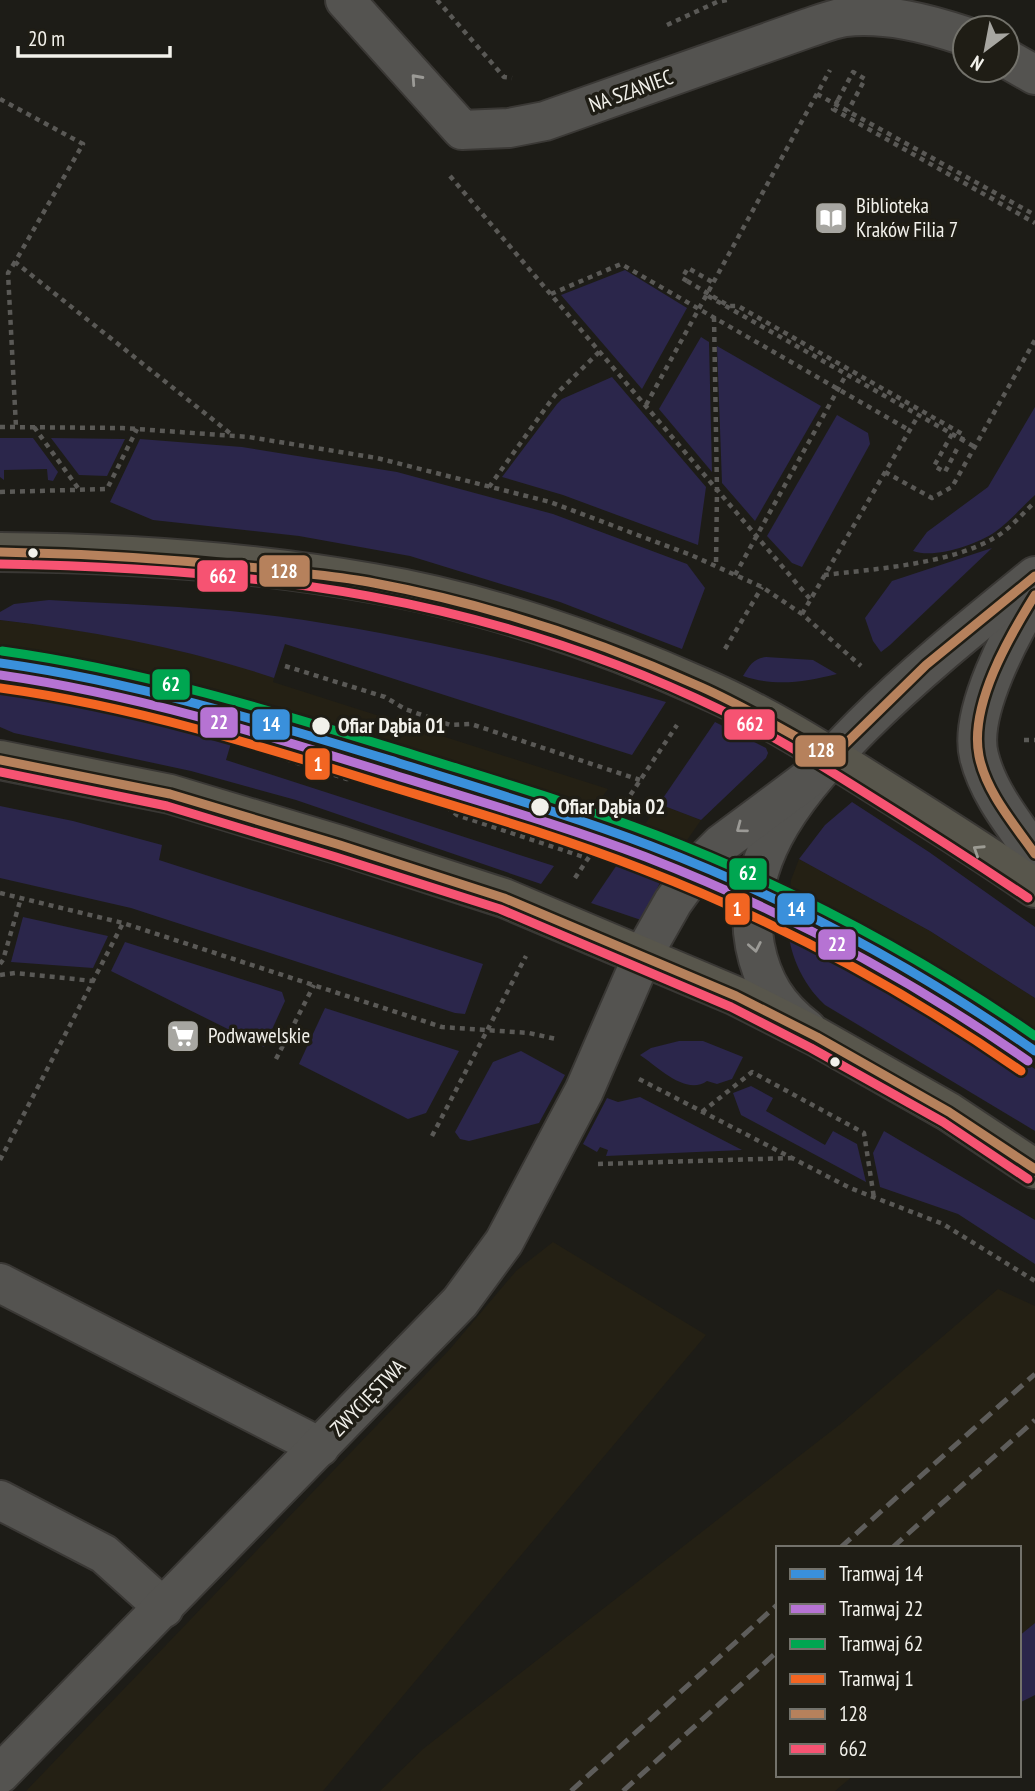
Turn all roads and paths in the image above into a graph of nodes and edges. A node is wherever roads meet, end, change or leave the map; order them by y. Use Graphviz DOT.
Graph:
graph roads {
  1 [pos="345,0"];
  2 [pos="437,0"];
  3 [pos="727,0"];
  4 [pos="844,17"];
  5 [pos="662,28"];
  6 [pos="951,32"];
  7 [pos="517,78"];
  8 [pos="817,94"];
  9 [pos="0,99"];
  10 [pos="849,109"];
  11 [pos="442,167"];
  12 [pos="1035,215"];
  13 [pos="1035,223"];
  14 [pos="15,262"];
  15 [pos="712,282"];
  16 [pos="551,294"];
  17 [pos="708,296"];
  18 [pos="700,309"];
  19 [pos="714,317"];
  20 [pos="1035,340"];
  21 [pos="600,351"];
  22 [pos="846,375"];
  23 [pos="838,389"];
  24 [pos="646,405"];
  25 [pos="918,415"];
  26 [pos="0,427"];
  27 [pos="16,427"];
  28 [pos="33,427"];
  29 [pos="137,429"];
  30 [pos="909,430"];
  31 [pos="233,435"];
  32 [pos="950,436"];
  33 [pos="975,447"];
  34 [pos="886,472"];
  35 [pos="489,487"];
  36 [pos="78,489"];
  37 [pos="717,490"];
  38 [pos="0,492"];
  39 [pos="1035,502"];
  40 [pos="756,536"];
  41 [pos="0,552"];
  42 [pos="90,552"];
  43 [pos="716,566"];
  44 [pos="735,575"];
  45 [pos="824,575"];
  46 [pos="1035,576"];
  47 [pos="0,580"];
  48 [pos="762,587"];
  49 [pos="1035,594"];
  50 [pos="810,599"];
  51 [pos="802,614"];
  52 [pos="722,654"];
  53 [pos="285,666"];
  54 [pos="861,666"];
  55 [pos="681,719"];
  56 [pos="1035,740"];
  57 [pos="1020,741"];
  58 [pos="239,744"];
  59 [pos="3,759"];
  60 [pos="824,765"];
  61 [pos="640,780"];
  62 [pos="1035,854"];
  63 [pos="587,858"];
  64 [pos="572,881"];
  65 [pos="1035,888"];
  66 [pos="0,893"];
  67 [pos="21,898"];
  68 [pos="123,923"];
  69 [pos="643,956"];
  70 [pos="522,962"];
  71 [pos="0,964"];
  72 [pos="0,975"];
  73 [pos="93,981"];
  74 [pos="314,985"];
  75 [pos="487,1031"];
  76 [pos="817,1037"];
  77 [pos="557,1039"];
  78 [pos="276,1059"];
  79 [pos="636,1077"];
  80 [pos="702,1112"];
  81 [pos="432,1136"];
  82 [pos="793,1158"];
  83 [pos="0,1160"];
  84 [pos="595,1164"];
  85 [pos="1035,1169"];
  86 [pos="874,1198"];
  87 [pos="1035,1281"];
  88 [pos="0,1283"];
  89 [pos="320,1447"];
  90 [pos="0,1500"];
  91 [pos="164,1608"];
  92 [pos="0,1774"];
  4 -- 1 [label="street, NA SZANIEC, one-way"];
  2 -- 7 [label="path"];
  3 -- 5 [label="path"];
  4 -- 6 [label="street, NA SZANIEC"];
  4 -- 8 [label="path"];
  8 -- 10 [label="path"];
  8 -- 15 [label="path"];
  9 -- 14 [label="path"];
  10 -- 12 [label="path"];
  10 -- 13 [label="path, bridge"];
  11 -- 16 [label="path"];
  14 -- 27 [label="path"];
  14 -- 31 [label="path"];
  15 -- 17 [label="path"];
  15 -- 32 [label="path, bridge"];
  16 -- 18 [label="path"];
  16 -- 21 [label="path"];
  17 -- 18 [label="path"];
  17 -- 22 [label="path"];
  18 -- 19 [label="path"];
  18 -- 24 [label="path"];
  19 -- 23 [label="path"];
  19 -- 37 [label="path"];
  20 -- 33 [label="path"];
  21 -- 24 [label="path"];
  21 -- 35 [label="path"];
  22 -- 23 [label="path"];
  22 -- 25 [label="path"];
  23 -- 30 [label="path"];
  23 -- 40 [label="path"];
  24 -- 37 [label="path"];
  25 -- 30 [label="path"];
  25 -- 32 [label="path"];
  26 -- 27 [label="path"];
  27 -- 28 [label="path"];
  28 -- 29 [label="path"];
  28 -- 36 [label="path"];
  29 -- 31 [label="path"];
  29 -- 36 [label="path"];
  30 -- 34 [label="path"];
  31 -- 35 [label="path"];
  32 -- 33 [label="path"];
  33 -- 34 [label="path"];
  34 -- 45 [label="path"];
  35 -- 43 [label="path"];
  36 -- 38 [label="path"];
  37 -- 40 [label="path"];
  37 -- 43 [label="path"];
  39 -- 45 [label="path"];
  40 -- 44 [label="path"];
  40 -- 50 [label="path"];
  41 -- 42 [label="main road"];
  42 -- 47 [label="main road"];
  42 -- 60 [label="main road"];
  43 -- 44 [label="path"];
  44 -- 48 [label="path"];
  45 -- 50 [label="path"];
  46 -- 60 [label="street"];
  48 -- 51 [label="path"];
  48 -- 52 [label="path"];
  49 -- 62 [label="street"];
  50 -- 51 [label="path"];
  51 -- 54 [label="path"];
  53 -- 61 [label="path"];
  55 -- 61 [label="path"];
  56 -- 57 [label="path"];
  58 -- 63 [label="path"];
  59 -- 69 [label="main road"];
  65 -- 60 [label="main road, one-way"];
  60 -- 69 [label="street, ZWYCIĘSTWA, one-way"];
  60 -- 76 [label="street, one-way"];
  61 -- 63 [label="path"];
  63 -- 64 [label="path"];
  66 -- 67 [label="path"];
  67 -- 68 [label="path"];
  67 -- 71 [label="path"];
  68 -- 73 [label="path"];
  68 -- 74 [label="path"];
  69 -- 76 [label="main road"];
  69 -- 89 [label="street, ZWYCIĘSTWA"];
  70 -- 75 [label="path"];
  72 -- 73 [label="path"];
  73 -- 83 [label="path"];
  74 -- 75 [label="path"];
  74 -- 78 [label="path"];
  75 -- 77 [label="path"];
  75 -- 81 [label="path"];
  76 -- 85 [label="main road"];
  79 -- 80 [label="path"];
  80 -- 82 [label="path"];
  80 -- 86 [label="path"];
  82 -- 84 [label="path"];
  82 -- 86 [label="path"];
  86 -- 87 [label="path"];
  88 -- 89 [label="street"];
  89 -- 91 [label="street, ZWYCIĘSTWA"];
  90 -- 91 [label="street"];
  91 -- 92 [label="street, ZWYCIĘSTWA"];
}
